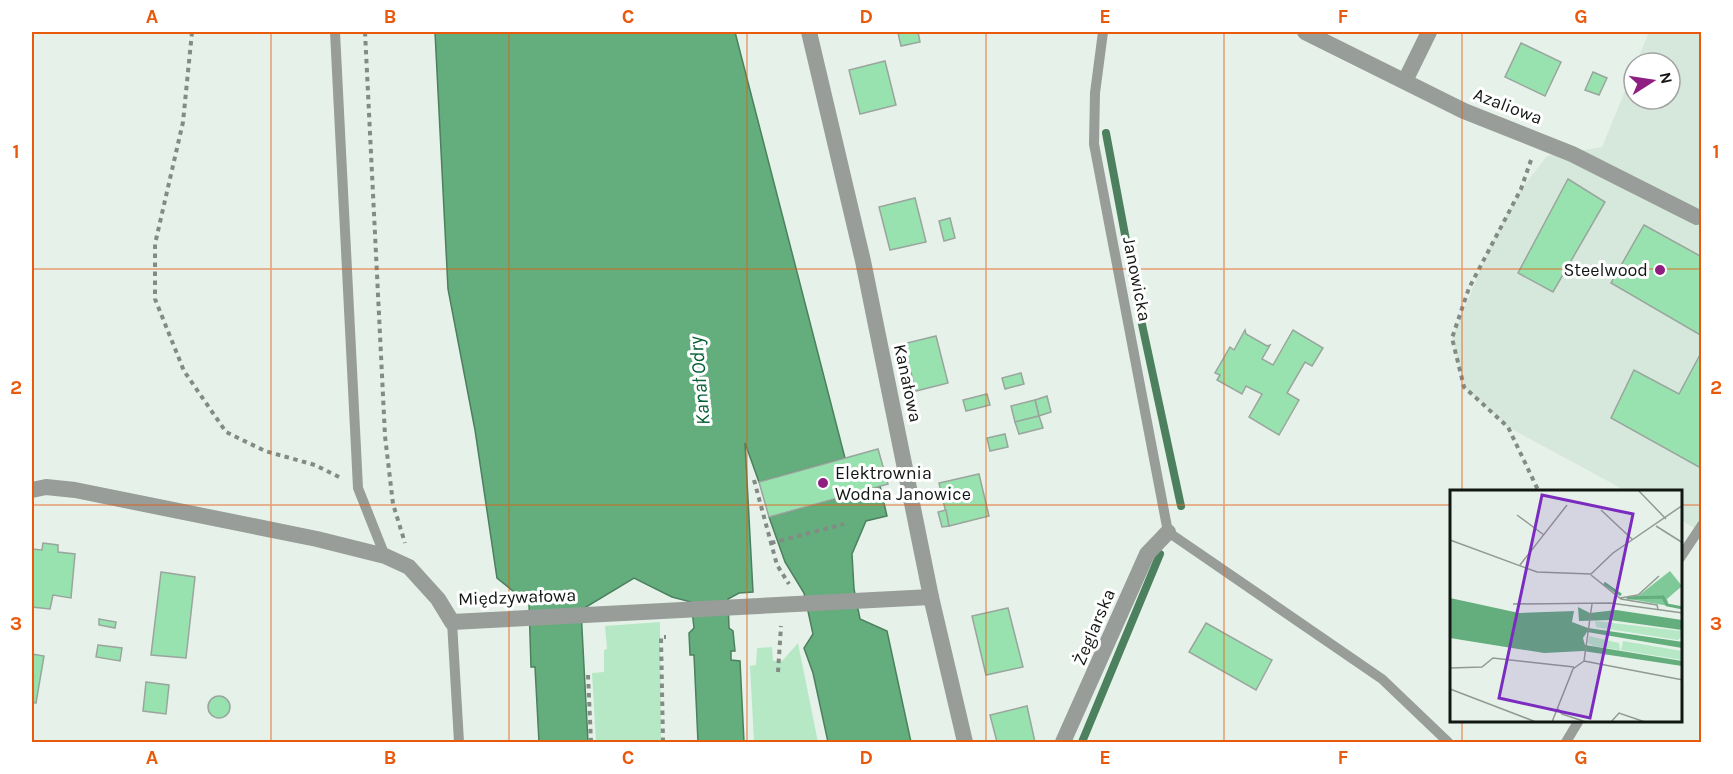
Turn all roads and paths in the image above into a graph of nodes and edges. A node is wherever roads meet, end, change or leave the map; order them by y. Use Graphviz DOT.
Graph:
graph roads {
  1 [pos="192,32"];
  2 [pos="335,32"];
  3 [pos="365,32"];
  4 [pos="809,32"];
  5 [pos="1103,32"];
  6 [pos="1305,32"];
  7 [pos="1429,32"];
  8 [pos="1405,81"];
  9 [pos="1539,139"];
  10 [pos="1697,217"];
  11 [pos="754,480"];
  12 [pos="358,488"];
  13 [pos="32,490"];
  14 [pos="1538,490"];
  15 [pos="396,518"];
  16 [pos="844,524"];
  17 [pos="1701,525"];
  18 [pos="1168,532"];
  19 [pos="771,543"];
  20 [pos="1682,555"];
  21 [pos="385,556"];
  22 [pos="791,588"];
  23 [pos="931,597"];
  24 [pos="782,604"];
  25 [pos="452,622"];
  26 [pos="666,637"];
  27 [pos="778,672"];
  28 [pos="588,675"];
  29 [pos="1577,723"];
  30 [pos="459,742"];
  31 [pos="591,742"];
  32 [pos="663,742"];
  33 [pos="966,742"];
  34 [pos="1063,742"];
  35 [pos="1448,742"];
  36 [pos="1566,742"];
  1 -- 12 [label="path"];
  2 -- 12 [label="lane"];
  3 -- 15 [label="path"];
  4 -- 23 [label="street, Kanałowa"];
  5 -- 18 [label="lane, Janowicka"];
  6 -- 8 [label="street, Azaliowa"];
  7 -- 8 [label="street"];
  8 -- 9 [label="street, Azaliowa"];
  9 -- 10 [label="street, Azaliowa"];
  9 -- 14 [label="path"];
  11 -- 19 [label="path"];
  12 -- 21 [label="lane"];
  13 -- 21 [label="street, Międzywałowa"];
  16 -- 19 [label="path"];
  17 -- 20 [label="lane"];
  18 -- 34 [label="street, Żeglarska"];
  18 -- 35 [label="lane"];
  19 -- 22 [label="path"];
  21 -- 25 [label="street, Międzywałowa"];
  23 -- 24 [label="street, Międzywałowa"];
  23 -- 33 [label="street, Kanałowa"];
  24 -- 25 [label="street, Międzywałowa"];
  24 -- 27 [label="path"];
  25 -- 30 [label="lane"];
  26 -- 32 [label="path"];
  28 -- 31 [label="path"];
  29 -- 36 [label="lane"];
}
